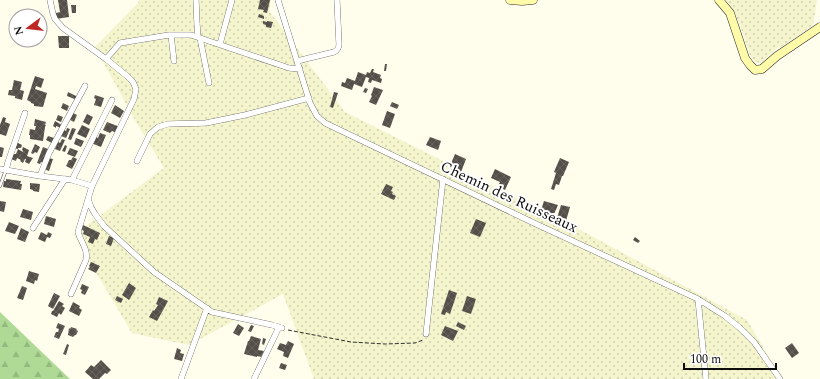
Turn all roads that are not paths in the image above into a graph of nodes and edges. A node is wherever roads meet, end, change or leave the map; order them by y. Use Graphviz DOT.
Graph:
graph roads {
  1 [pos="50,0"];
  2 [pos="196,0"];
  3 [pos="232,0"];
  4 [pos="278,0"];
  5 [pos="337,0"];
  6 [pos="510,0"];
  7 [pos="533,0"];
  8 [pos="719,0"];
  9 [pos="820,28"];
  10 [pos="171,35"];
  11 [pos="199,38"];
  12 [pos="220,44"];
  13 [pos="106,59"];
  14 [pos="174,61"];
  15 [pos="297,61"];
  16 [pos="300,69"];
  17 [pos="209,83"];
  18 [pos="85,86"];
  19 [pos="309,98"];
  20 [pos="112,100"];
  21 [pos="25,113"];
  22 [pos="137,161"];
  23 [pos="3,170"];
  24 [pos="40,176"];
  25 [pos="65,179"];
  26 [pos="443,179"];
  27 [pos="72,180"];
  28 [pos="0,186"];
  29 [pos="92,186"];
  30 [pos="88,199"];
  31 [pos="34,228"];
  32 [pos="71,294"];
  33 [pos="698,300"];
  34 [pos="207,308"];
  35 [pos="426,334"];
  36 [pos="181,379"];
  37 [pos="254,379"];
  38 [pos="706,379"];
  39 [pos="780,379"];
  1 -- 13 [label="street"];
  2 -- 11 [label="street"];
  3 -- 12 [label="street"];
  4 -- 15 [label="street, Chemin des Ruisseaux"];
  5 -- 15 [label="street"];
  6 -- 7 [label="main road"];
  8 -- 9 [label="main road"];
  10 -- 11 [label="street"];
  10 -- 13 [label="street"];
  10 -- 14 [label="street"];
  11 -- 12 [label="street"];
  11 -- 17 [label="street"];
  12 -- 16 [label="street"];
  13 -- 29 [label="street"];
  15 -- 16 [label="street, Chemin des Ruisseaux"];
  16 -- 19 [label="street, Chemin des Ruisseaux"];
  18 -- 24 [label="street"];
  19 -- 22 [label="street"];
  19 -- 26 [label="street, Chemin des Ruisseaux"];
  20 -- 27 [label="street"];
  21 -- 23 [label="street"];
  23 -- 24 [label="street"];
  23 -- 28 [label="lane"];
  24 -- 25 [label="street"];
  25 -- 27 [label="street"];
  25 -- 31 [label="street"];
  26 -- 33 [label="street, Chemin des Ruisseaux"];
  26 -- 35 [label="street"];
  27 -- 29 [label="street"];
  29 -- 30 [label="street"];
  30 -- 32 [label="street"];
  30 -- 34 [label="street"];
  33 -- 38 [label="street"];
  33 -- 39 [label="street, Chemin des Ruisseaux"];
  34 -- 36 [label="street"];
  34 -- 37 [label="street"];
}
